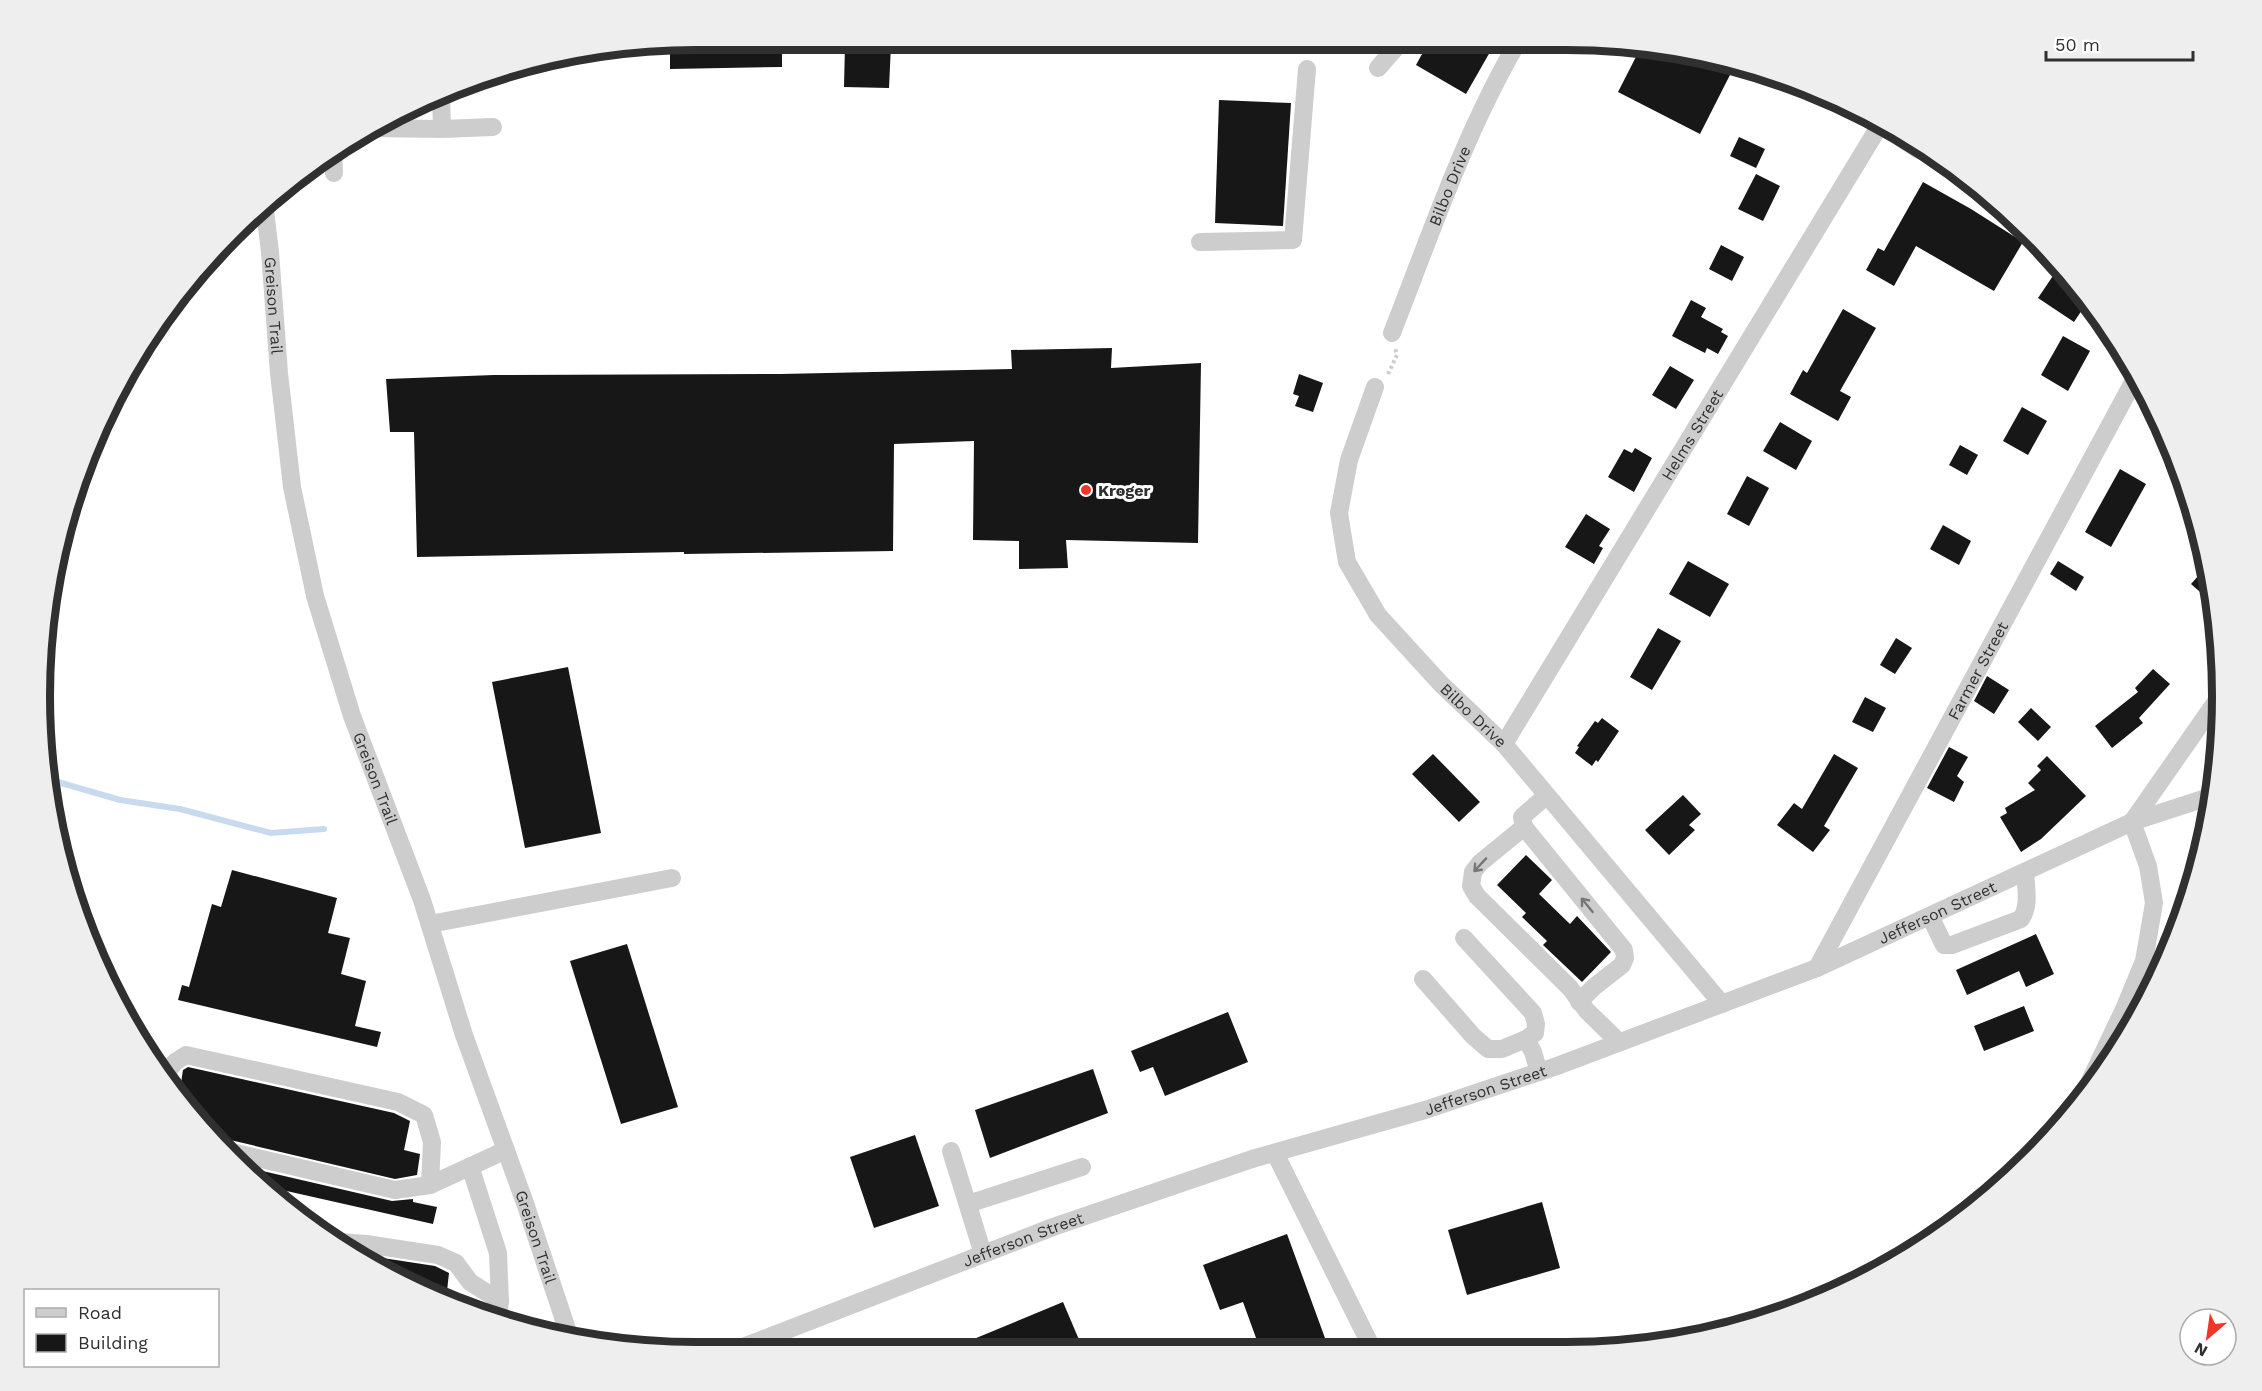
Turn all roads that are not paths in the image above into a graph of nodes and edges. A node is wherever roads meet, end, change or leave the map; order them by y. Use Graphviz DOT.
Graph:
graph roads {
  1 [pos="1394,50"];
  2 [pos="1513,50"];
  3 [pos="1378,68"];
  4 [pos="1307,69"];
  5 [pos="441,102"];
  6 [pos="493,127"];
  7 [pos="387,128"];
  8 [pos="442,129"];
  9 [pos="1877,129"];
  10 [pos="333,161"];
  11 [pos="334,173"];
  12 [pos="265,214"];
  13 [pos="1200,242"];
  14 [pos="1392,333"];
  15 [pos="2132,384"];
  16 [pos="1375,387"];
  17 [pos="2212,708"];
  18 [pos="1504,744"];
  19 [pos="1546,796"];
  20 [pos="2204,799"];
  21 [pos="2132,822"];
  22 [pos="1524,827"];
  23 [pos="2025,872"];
  24 [pos="672,878"];
  25 [pos="1930,916"];
  26 [pos="430,924"];
  27 [pos="1464,938"];
  28 [pos="1817,968"];
  29 [pos="1423,979"];
  30 [pos="1579,1002"];
  31 [pos="1722,1004"];
  32 [pos="1526,1039"];
  33 [pos="1619,1042"];
  34 [pos="2101,1058"];
  35 [pos="169,1069"];
  36 [pos="1539,1072"];
  37 [pos="506,1150"];
  38 [pos="951,1151"];
  39 [pos="1275,1153"];
  40 [pos="241,1154"];
  41 [pos="470,1166"];
  42 [pos="1082,1167"];
  43 [pos="430,1185"];
  44 [pos="968,1204"];
  45 [pos="353,1243"];
  46 [pos="983,1254"];
  47 [pos="499,1309"];
  48 [pos="567,1328"];
  49 [pos="756,1342"];
  50 [pos="1369,1342"];
  1 -- 3 [label="street"];
  2 -- 14 [label="street, Bilbo Drive"];
  4 -- 13 [label="street"];
  5 -- 8 [label="street"];
  6 -- 8 [label="street"];
  7 -- 8 [label="street"];
  9 -- 18 [label="street, Helms Street"];
  10 -- 11 [label="street"];
  12 -- 26 [label="street, Greison Trail"];
  15 -- 28 [label="street, Farmer Street"];
  16 -- 18 [label="street, Bilbo Drive"];
  17 -- 21 [label="street"];
  18 -- 19 [label="street, Bilbo Drive"];
  19 -- 22 [label="street"];
  19 -- 31 [label="street, Bilbo Drive"];
  20 -- 21 [label="street, Jefferson Street"];
  21 -- 23 [label="street, Jefferson Street"];
  21 -- 34 [label="street"];
  30 -- 22 [label="street, one-way"];
  22 -- 30 [label="street, one-way"];
  23 -- 25 [label="street, Jefferson Street"];
  23 -- 25 [label="street"];
  24 -- 26 [label="street"];
  25 -- 28 [label="street, Jefferson Street"];
  26 -- 37 [label="street, Greison Trail"];
  27 -- 32 [label="street"];
  28 -- 31 [label="street, Jefferson Street"];
  29 -- 32 [label="street"];
  30 -- 33 [label="street"];
  31 -- 33 [label="street, Jefferson Street"];
  32 -- 36 [label="street"];
  33 -- 36 [label="street, Jefferson Street"];
  35 -- 43 [label="street"];
  36 -- 39 [label="street, Jefferson Street"];
  37 -- 41 [label="street"];
  37 -- 48 [label="street, Greison Trail"];
  38 -- 44 [label="street"];
  39 -- 46 [label="street, Jefferson Street"];
  39 -- 50 [label="street"];
  40 -- 43 [label="street"];
  41 -- 43 [label="street"];
  41 -- 47 [label="street"];
  42 -- 44 [label="street"];
  44 -- 46 [label="street"];
  45 -- 47 [label="street"];
  46 -- 49 [label="street, Jefferson Street"];
}
